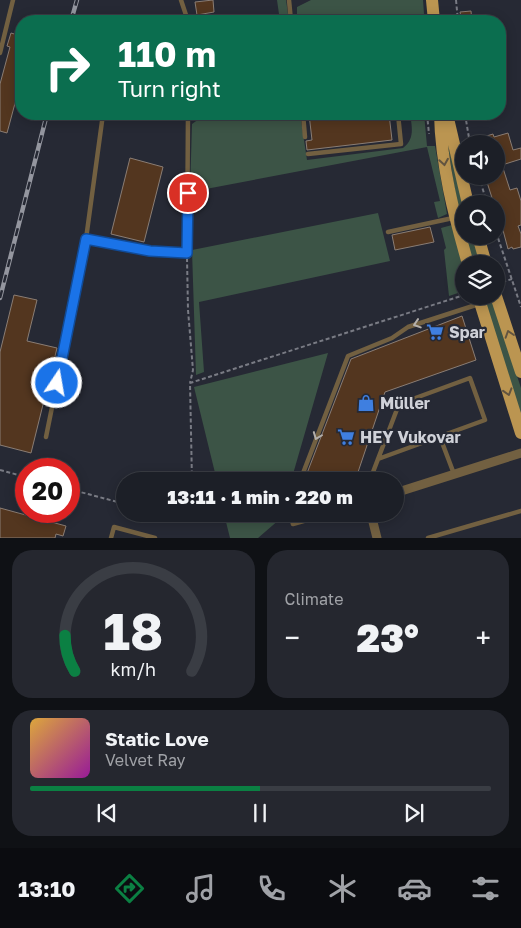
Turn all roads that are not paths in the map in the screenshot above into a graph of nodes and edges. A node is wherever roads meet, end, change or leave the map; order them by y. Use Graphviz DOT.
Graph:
graph roads {
  1 [pos="13,0"];
  2 [pos="181,0"];
  3 [pos="289,0"];
  4 [pos="432,0"];
  5 [pos="186,15"];
  6 [pos="290,15"];
  7 [pos="433,15"];
  8 [pos="0,53"];
  9 [pos="102,120"];
  10 [pos="188,120"];
  11 [pos="304,120"];
  12 [pos="399,120"];
  13 [pos="441,120"];
  14 [pos="448,120"];
  15 [pos="305,138"];
  16 [pos="308,154"];
  17 [pos="466,195"];
  18 [pos="455,217"];
  19 [pos="388,232"];
  20 [pos="86,239"];
  21 [pos="466,305"];
  22 [pos="481,305"];
  23 [pos="499,305"];
  24 [pos="519,357"];
  25 [pos="521,372"];
  26 [pos="521,433"];
  27 [pos="46,437"];
  28 [pos="440,437"];
  29 [pos="521,453"];
  30 [pos="378,459"];
  31 [pos="303,472"];
  32 [pos="373,472"];
  33 [pos="454,474"];
  34 [pos="404,490"];
  35 [pos="521,511"];
  36 [pos="373,522"];
  37 [pos="111,538"];
  38 [pos="155,538"];
  39 [pos="377,538"];
  40 [pos="428,538"];
  1 -- 8 [label="lane"];
  2 -- 5 [label="lane"];
  3 -- 6 [label="lane"];
  4 -- 7 [label="main road"];
  9 -- 20 [label="lane"];
  10 -- 20 [label="lane"];
  11 -- 15 [label="lane"];
  12 -- 16 [label="lane"];
  13 -- 18 [label="main road, one-way"];
  14 -- 17 [label="main road"];
  18 -- 19 [label="lane"];
  20 -- 27 [label="lane"];
  21 -- 31 [label="lane, one-way"];
  22 -- 26 [label="main road, one-way"];
  24 -- 23 [label="main road, one-way"];
  24 -- 25 [label="main road"];
  28 -- 30 [label="lane"];
  28 -- 30 [label="lane"];
  28 -- 33 [label="lane"];
  29 -- 33 [label="street"];
  30 -- 32 [label="lane"];
  33 -- 34 [label="street"];
  35 -- 40 [label="lane"];
  36 -- 39 [label="street"];
  37 -- 38 [label="lane"];
}
